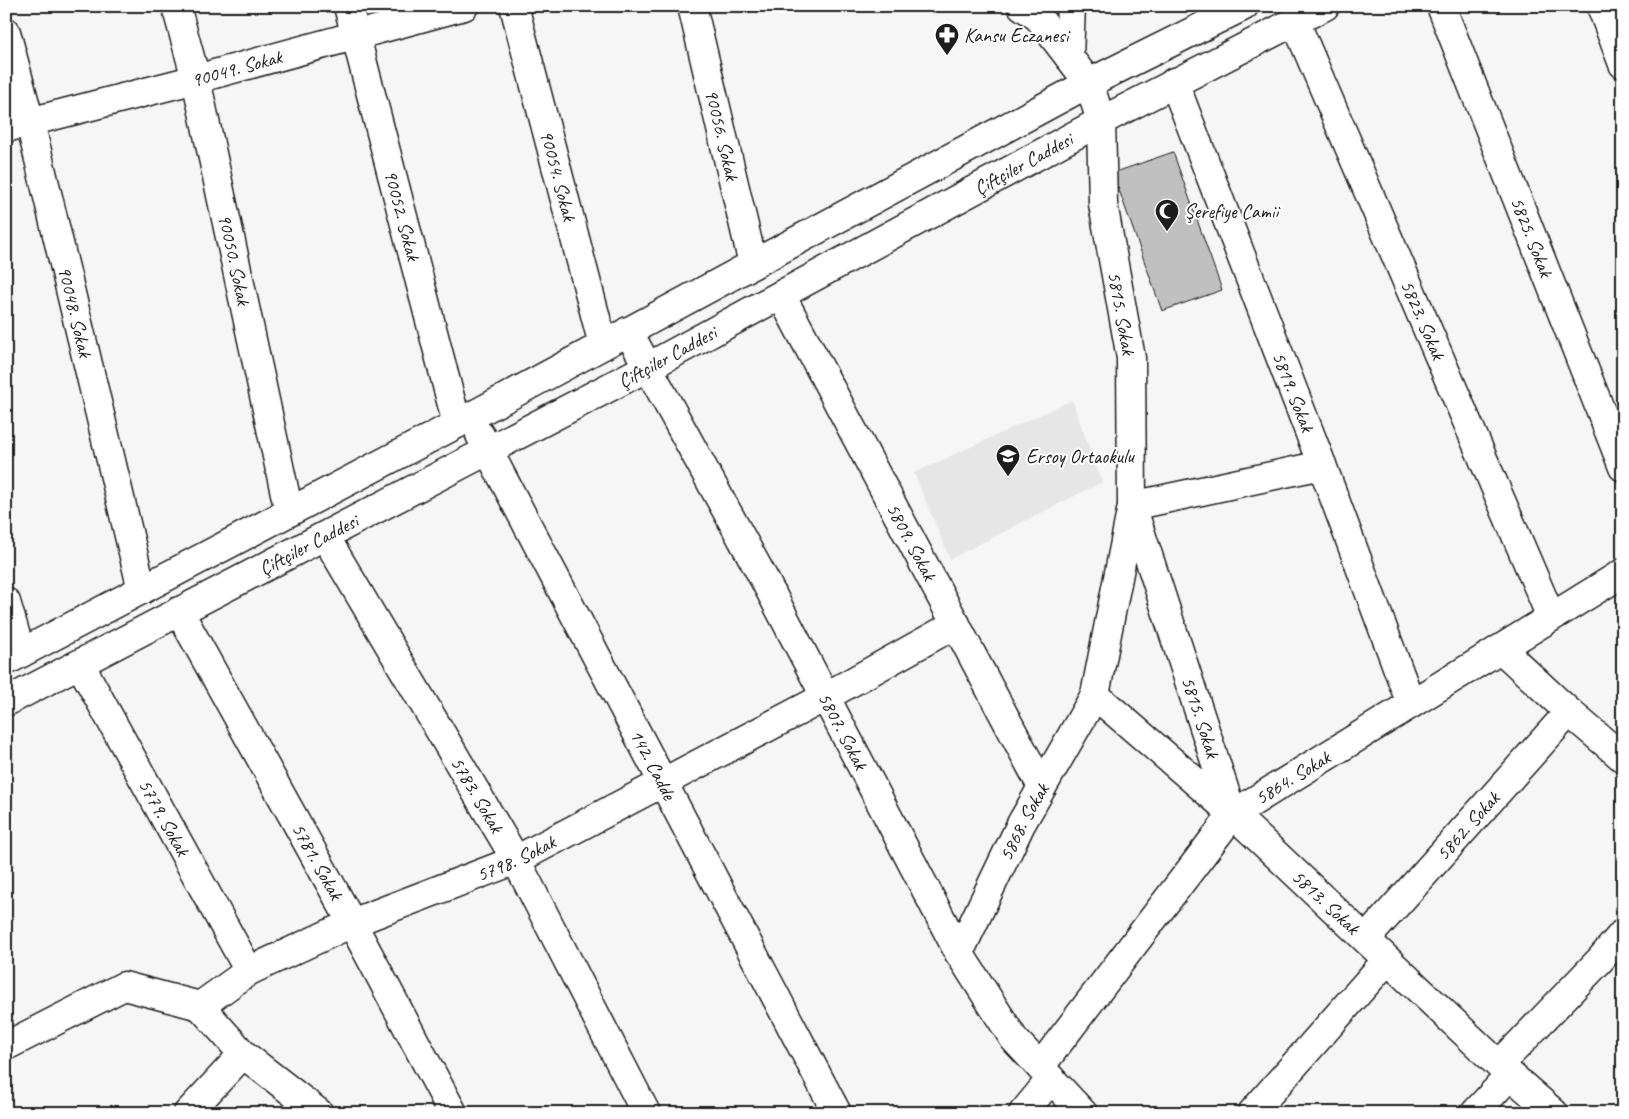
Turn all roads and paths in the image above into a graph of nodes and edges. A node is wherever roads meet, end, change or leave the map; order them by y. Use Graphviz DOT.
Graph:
graph roads {
  1 [pos="176,6"];
  2 [pos="348,6"];
  3 [pos="464,6"];
  4 [pos="514,6"];
  5 [pos="692,6"];
  6 [pos="1022,6"];
  7 [pos="1071,6"];
  8 [pos="1244,6"];
  9 [pos="1325,6"];
  10 [pos="1441,6"];
  11 [pos="1601,6"];
  12 [pos="1295,21"];
  13 [pos="6,32"];
  14 [pos="355,35"];
  15 [pos="1069,56"];
  16 [pos="1623,64"];
  17 [pos="196,79"];
  18 [pos="1174,82"];
  19 [pos="1090,83"];
  20 [pos="1101,120"];
  21 [pos="18,125"];
  22 [pos="753,264"];
  23 [pos="781,295"];
  24 [pos="628,331"];
  25 [pos="603,345"];
  26 [pos="648,367"];
  27 [pos="464,421"];
  28 [pos="1615,424"];
  29 [pos="488,451"];
  30 [pos="1322,465"];
  31 [pos="1623,467"];
  32 [pos="1132,506"];
  33 [pos="289,512"];
  34 [pos="325,536"];
  35 [pos="1623,573"];
  36 [pos="142,590"];
  37 [pos="6,602"];
  38 [pos="179,611"];
  39 [pos="1551,618"];
  40 [pos="956,624"];
  41 [pos="1500,649"];
  42 [pos="14,657"];
  43 [pos="80,664"];
  44 [pos="1095,694"];
  45 [pos="825,696"];
  46 [pos="6,702"];
  47 [pos="1412,704"];
  48 [pos="1569,712"];
  49 [pos="1623,758"];
  50 [pos="663,782"];
  51 [pos="1042,788"];
  52 [pos="1233,814"];
  53 [pos="516,860"];
  54 [pos="352,923"];
  55 [pos="1623,933"];
  56 [pos="1366,940"];
  57 [pos="959,953"];
  58 [pos="1387,960"];
  59 [pos="249,971"];
  60 [pos="200,1006"];
  61 [pos="6,1046"];
  62 [pos="243,1054"];
  63 [pos="1504,1070"];
  64 [pos="1045,1073"];
  65 [pos="637,1108"];
  66 [pos="188,1113"];
  67 [pos="319,1113"];
  68 [pos="453,1113"];
  69 [pos="837,1113"];
  70 [pos="1023,1113"];
  71 [pos="1083,1113"];
  72 [pos="1252,1113"];
  73 [pos="1475,1113"];
  74 [pos="1554,1113"];
  1 -- 17 [label="street, 90050. Sokak"];
  2 -- 14 [label="street, 90052. Sokak"];
  3 -- 14 [label="street, 90049. Sokak"];
  4 -- 25 [label="street, 90054. Sokak"];
  5 -- 22 [label="street, 90056. Sokak"];
  6 -- 15 [label="street"];
  7 -- 15 [label="street"];
  8 -- 19 [label="street, Çiftçiler Caddesi"];
  9 -- 12 [label="street, Çiftçiler Caddesi"];
  10 -- 28 [label="street, 5825. Sokak"];
  11 -- 16 [label="street"];
  12 -- 18 [label="street, Çiftçiler Caddesi"];
  12 -- 39 [label="street, 5823. Sokak"];
  13 -- 21 [label="street, 90048. Sokak"];
  14 -- 17 [label="street, 90049. Sokak"];
  14 -- 27 [label="street, 90052. Sokak"];
  15 -- 19 [label="street"];
  17 -- 21 [label="street, 90049. Sokak"];
  17 -- 33 [label="street, 90050. Sokak"];
  18 -- 20 [label="street, Çiftçiler Caddesi"];
  18 -- 30 [label="street, 5819. Sokak"];
  19 -- 20 [label="street, 5815. Sokak"];
  19 -- 22 [label="street, Çiftçiler Caddesi"];
  20 -- 23 [label="street, Çiftçiler Caddesi"];
  20 -- 32 [label="street, 5815. Sokak"];
  21 -- 36 [label="street, 90048. Sokak"];
  22 -- 24 [label="street, Çiftçiler Caddesi"];
  23 -- 26 [label="street, Çiftçiler Caddesi"];
  23 -- 40 [label="street, 5809. Sokak"];
  24 -- 25 [label="street, Çiftçiler Caddesi"];
  24 -- 26 [label="street, 5807. Sokak"];
  25 -- 27 [label="street, Çiftçiler Caddesi"];
  26 -- 29 [label="street, Çiftçiler Caddesi"];
  26 -- 45 [label="street, 5807. Sokak"];
  27 -- 29 [label="street, 142. Cadde"];
  27 -- 33 [label="street, Çiftçiler Caddesi"];
  28 -- 31 [label="street, 5825. Sokak"];
  29 -- 34 [label="street, Çiftçiler Caddesi"];
  29 -- 50 [label="street, 142. Cadde"];
  30 -- 32 [label="street"];
  30 -- 47 [label="street, 5819. Sokak"];
  32 -- 44 [label="street, 5815. Sokak"];
  32 -- 52 [label="street, 5815. Sokak"];
  33 -- 36 [label="street, Çiftçiler Caddesi"];
  34 -- 38 [label="street, Çiftçiler Caddesi"];
  34 -- 53 [label="street, 5783. Sokak"];
  35 -- 39 [label="street, 5864. Sokak"];
  36 -- 42 [label="street, Çiftçiler Caddesi"];
  37 -- 42 [label="street"];
  38 -- 43 [label="street, Çiftçiler Caddesi"];
  38 -- 54 [label="street, 5781. Sokak"];
  39 -- 41 [label="street, 5864. Sokak"];
  40 -- 45 [label="street, 5798. Sokak"];
  40 -- 51 [label="street, 5809. Sokak"];
  41 -- 47 [label="street, 5864. Sokak"];
  41 -- 48 [label="street"];
  43 -- 46 [label="street, Çiftçiler Caddesi"];
  43 -- 59 [label="street, 5779. Sokak"];
  44 -- 51 [label="street, 5868. Sokak"];
  44 -- 52 [label="street, 5813. Sokak"];
  45 -- 50 [label="street, 5798. Sokak"];
  45 -- 57 [label="street, 5807. Sokak"];
  47 -- 52 [label="street, 5864. Sokak"];
  48 -- 49 [label="street"];
  48 -- 56 [label="street, 5862. Sokak"];
  50 -- 53 [label="street, 5798. Sokak"];
  50 -- 69 [label="street, 142. Cadde"];
  51 -- 57 [label="street, 5868. Sokak"];
  52 -- 56 [label="street, 5813. Sokak"];
  52 -- 64 [label="street, 5864. Sokak"];
  53 -- 54 [label="street, 5798. Sokak"];
  53 -- 65 [label="street, 5783. Sokak"];
  54 -- 59 [label="street, 5798. Sokak"];
  54 -- 68 [label="street, 5781. Sokak"];
  55 -- 63 [label="street"];
  56 -- 58 [label="street, 5813. Sokak"];
  57 -- 64 [label="street, 5807. Sokak"];
  58 -- 63 [label="street, 5813. Sokak"];
  58 -- 72 [label="street"];
  59 -- 60 [label="street, 5798. Sokak"];
  60 -- 61 [label="street"];
  60 -- 62 [label="street"];
  62 -- 66 [label="street"];
  62 -- 67 [label="street"];
  63 -- 73 [label="street"];
  63 -- 74 [label="street, 5813. Sokak"];
  64 -- 70 [label="street, 5864. Sokak"];
  64 -- 71 [label="street, 5807. Sokak"];
}
